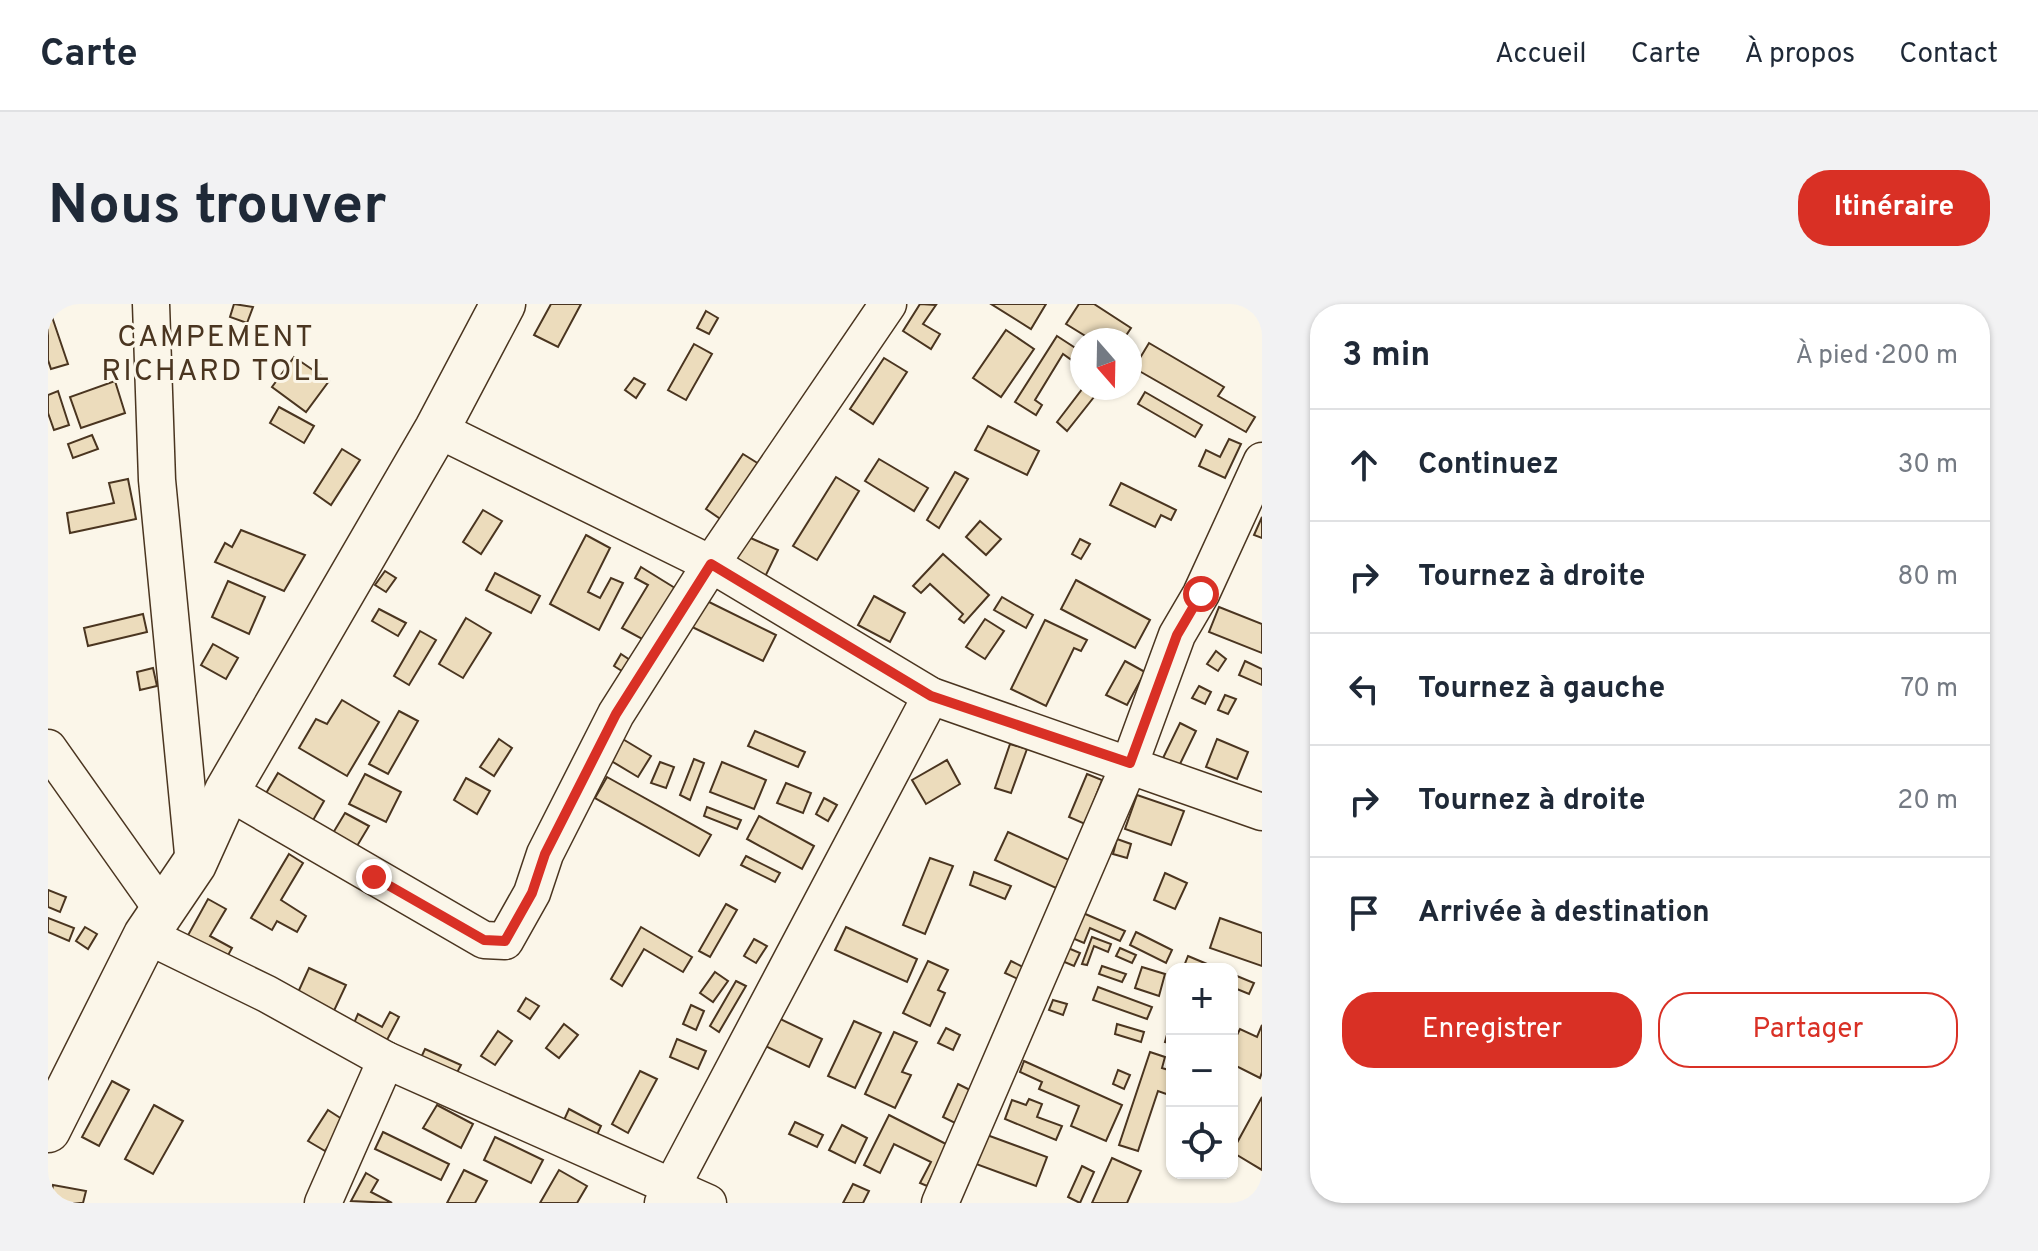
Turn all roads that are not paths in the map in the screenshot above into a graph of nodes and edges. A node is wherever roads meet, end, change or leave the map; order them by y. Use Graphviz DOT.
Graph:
graph roads {
  1 [pos="151,304"];
  2 [pos="503,304"];
  3 [pos="888,304"];
  4 [pos="437,429"];
  5 [pos="1262,461"];
  6 [pos="711,564"];
  7 [pos="931,696"];
  8 [pos="48,748"];
  9 [pos="1130,763"];
  10 [pos="227,791"];
  11 [pos="1262,812"];
  12 [pos="194,864"];
  13 [pos="155,924"];
  14 [pos="386,1060"];
  15 [pos="48,1130"];
  16 [pos="666,1196"];
  17 [pos="323,1203"];
  18 [pos="708,1203"];
  19 [pos="940,1203"];
  1 -- 12 [label="street"];
  2 -- 4 [label="street"];
  3 -- 6 [label="street"];
  4 -- 6 [label="street"];
  4 -- 10 [label="street"];
  5 -- 9 [label="street"];
  6 -- 7 [label="street"];
  6 -- 10 [label="street"];
  7 -- 9 [label="street"];
  7 -- 16 [label="street"];
  8 -- 13 [label="street"];
  9 -- 11 [label="street"];
  9 -- 19 [label="street"];
  10 -- 12 [label="street"];
  12 -- 13 [label="street"];
  13 -- 14 [label="street"];
  13 -- 15 [label="street"];
  14 -- 16 [label="street"];
  14 -- 17 [label="street"];
  16 -- 18 [label="street"];
}
